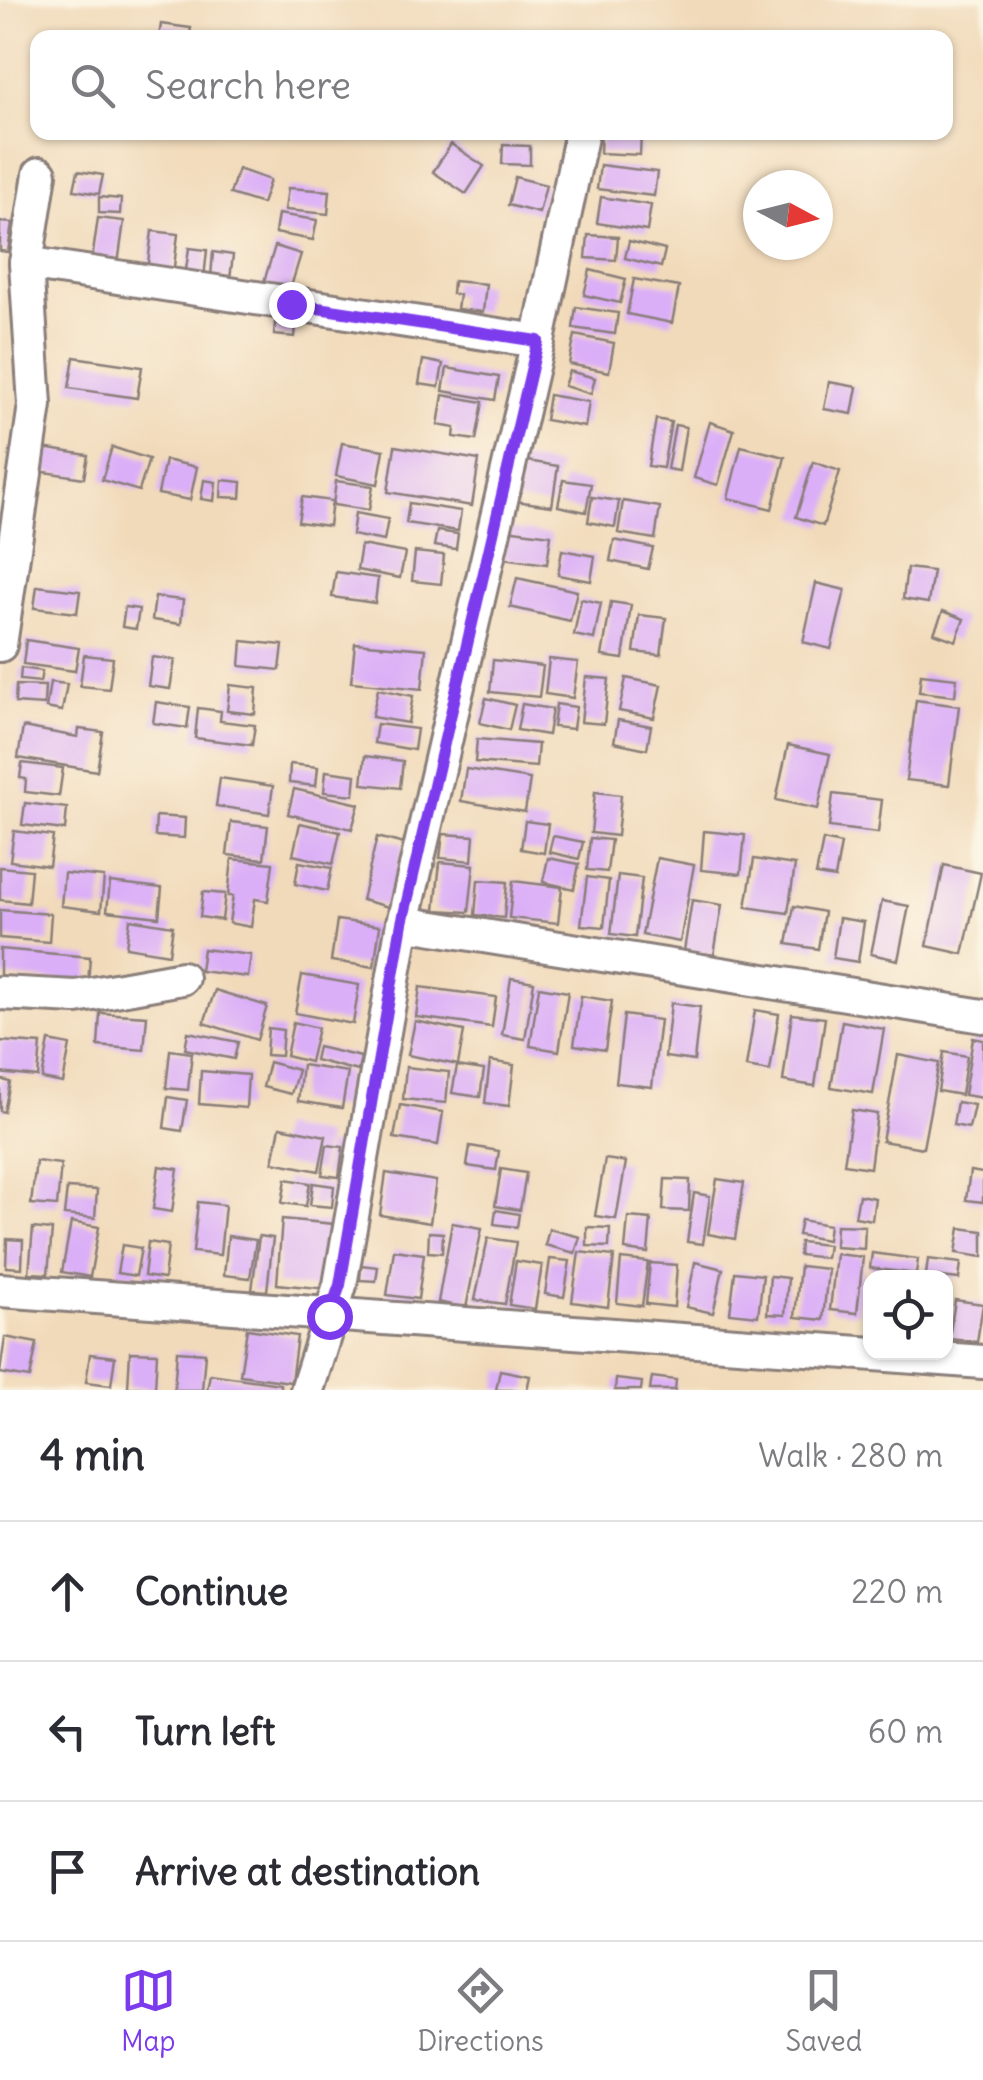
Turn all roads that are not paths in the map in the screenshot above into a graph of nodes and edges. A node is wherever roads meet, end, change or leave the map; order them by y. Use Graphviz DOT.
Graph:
graph roads {
  1 [pos="580,140"];
  2 [pos="40,174"];
  3 [pos="26,263"];
  4 [pos="538,341"];
  5 [pos="0,646"];
  6 [pos="402,923"];
  7 [pos="182,978"];
  8 [pos="0,992"];
  9 [pos="983,1016"];
  10 [pos="0,1290"];
  11 [pos="329,1316"];
  12 [pos="983,1362"];
  13 [pos="307,1390"];
  1 -- 4 [label="street"];
  2 -- 3 [label="street"];
  3 -- 4 [label="street"];
  3 -- 5 [label="street"];
  4 -- 6 [label="street"];
  6 -- 9 [label="street"];
  6 -- 11 [label="street"];
  7 -- 8 [label="street"];
  10 -- 11 [label="street"];
  11 -- 12 [label="street"];
  11 -- 13 [label="street"];
}
